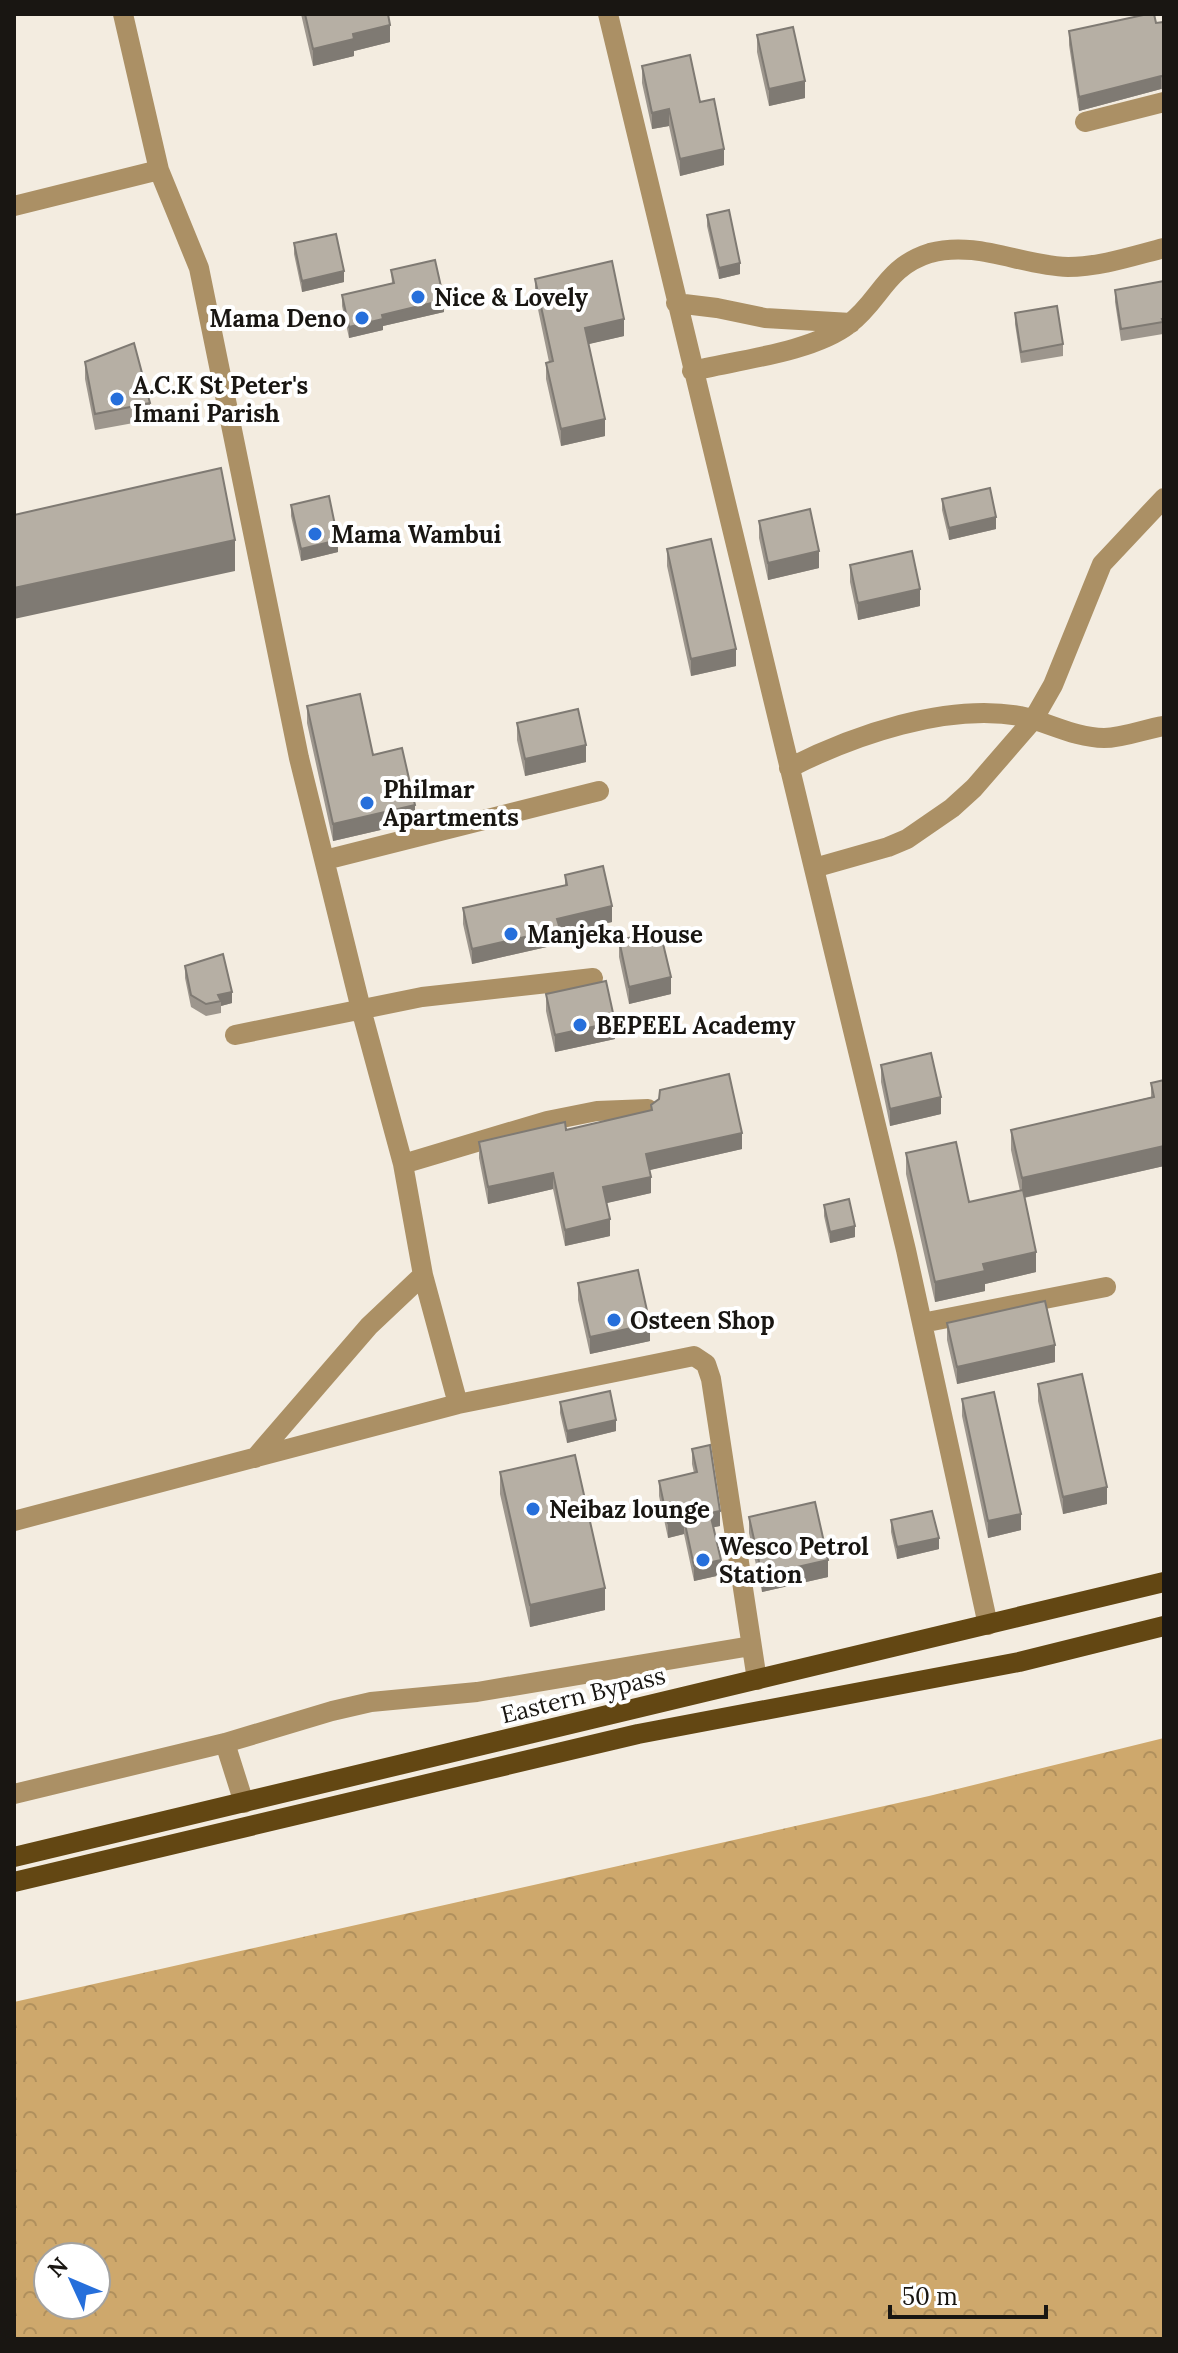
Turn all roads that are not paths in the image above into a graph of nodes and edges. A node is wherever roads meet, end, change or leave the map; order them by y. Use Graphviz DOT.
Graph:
graph roads {
  1 [pos="123,14"];
  2 [pos="608,14"];
  3 [pos="1164,102"];
  4 [pos="1085,122"];
  5 [pos="159,170"];
  6 [pos="14,192"];
  7 [pos="14,206"];
  8 [pos="1164,248"];
  9 [pos="676,303"];
  10 [pos="851,323"];
  11 [pos="692,371"];
  12 [pos="1164,498"];
  13 [pos="1033,720"];
  14 [pos="1164,726"];
  15 [pos="789,768"];
  16 [pos="599,791"];
  17 [pos="325,860"];
  18 [pos="814,868"];
  19 [pos="593,978"];
  20 [pos="361,1009"];
  21 [pos="235,1035"];
  22 [pos="648,1109"];
  23 [pos="403,1164"];
  24 [pos="423,1275"];
  25 [pos="1106,1287"];
  26 [pos="922,1323"];
  27 [pos="458,1404"];
  28 [pos="255,1458"];
  29 [pos="14,1521"];
  30 [pos="1164,1582"];
  31 [pos="988,1625"];
  32 [pos="1164,1626"];
  33 [pos="751,1646"];
  34 [pos="757,1680"];
  35 [pos="225,1743"];
  36 [pos="14,1794"];
  37 [pos="244,1803"];
  38 [pos="14,1857"];
  39 [pos="14,1882"];
  1 -- 5 [label="street"];
  2 -- 9 [label="street"];
  3 -- 4 [label="street"];
  5 -- 6 [label="street"];
  5 -- 7 [label="street"];
  5 -- 17 [label="street"];
  8 -- 10 [label="street"];
  9 -- 10 [label="street"];
  9 -- 11 [label="street"];
  10 -- 11 [label="street"];
  11 -- 15 [label="street"];
  12 -- 13 [label="street"];
  13 -- 14 [label="street"];
  13 -- 15 [label="street"];
  13 -- 18 [label="street"];
  15 -- 18 [label="street"];
  16 -- 17 [label="street"];
  17 -- 20 [label="street"];
  18 -- 26 [label="street"];
  19 -- 20 [label="street"];
  20 -- 21 [label="street"];
  20 -- 23 [label="street"];
  22 -- 23 [label="street"];
  23 -- 24 [label="street"];
  24 -- 27 [label="street"];
  24 -- 28 [label="street"];
  25 -- 26 [label="street"];
  26 -- 31 [label="street"];
  27 -- 28 [label="street"];
  27 -- 33 [label="street"];
  28 -- 29 [label="street"];
  30 -- 31 [label="main road, Eastern Bypass"];
  31 -- 34 [label="main road, Eastern Bypass"];
  32 -- 39 [label="main road, Eastern Bypass"];
  33 -- 34 [label="street"];
  33 -- 35 [label="street"];
  34 -- 37 [label="main road, Eastern Bypass"];
  35 -- 36 [label="street"];
  35 -- 37 [label="street"];
  37 -- 38 [label="main road, Eastern Bypass"];
}
